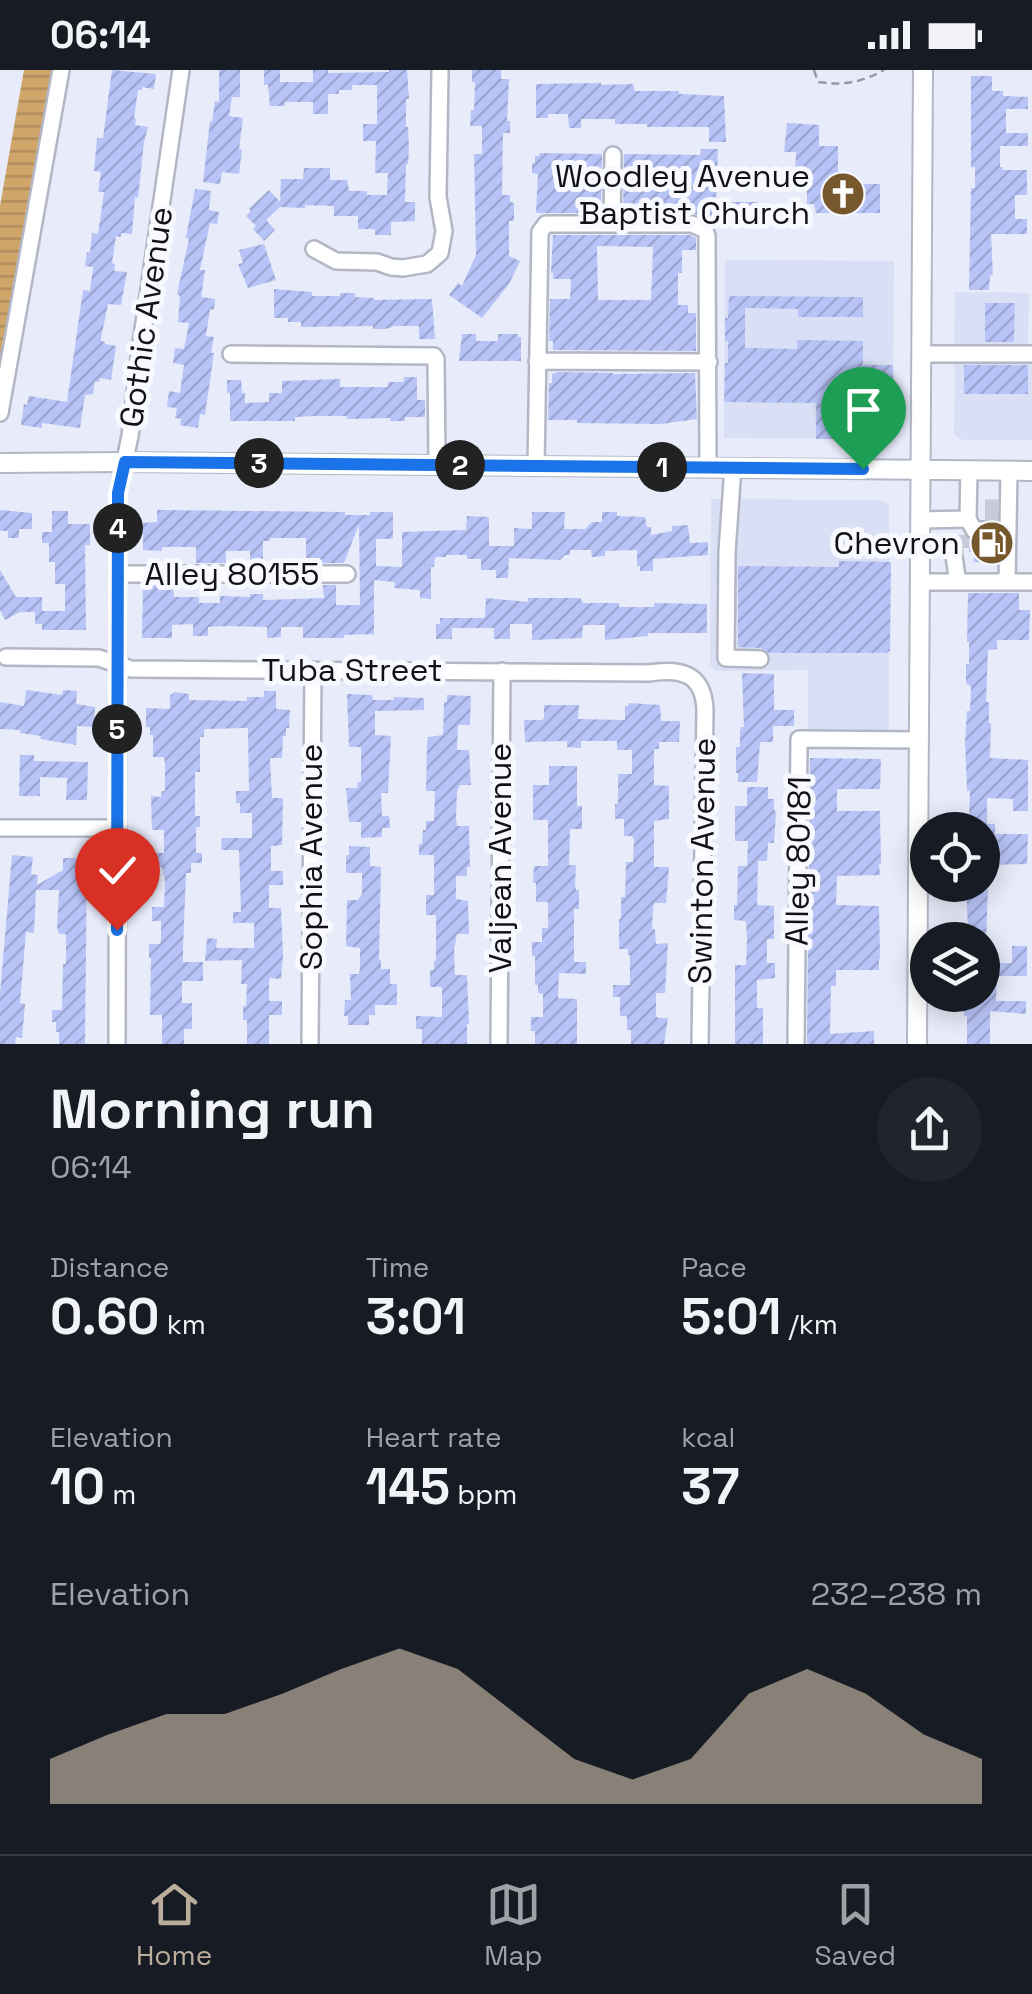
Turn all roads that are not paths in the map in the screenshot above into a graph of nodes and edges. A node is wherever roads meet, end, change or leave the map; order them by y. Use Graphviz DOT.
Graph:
graph roads {
  1 [pos="60,70"];
  2 [pos="181,70"];
  3 [pos="440,70"];
  4 [pos="923,70"];
  5 [pos="613,156"];
  6 [pos="612,224"];
  7 [pos="314,249"];
  8 [pos="232,354"];
  9 [pos="921,354"];
  10 [pos="1032,354"];
  11 [pos="537,361"];
  12 [pos="709,362"];
  13 [pos="0,413"];
  14 [pos="125,462"];
  15 [pos="0,463"];
  16 [pos="437,465"];
  17 [pos="536,466"];
  18 [pos="732,467"];
  19 [pos="708,468"];
  20 [pos="920,469"];
  21 [pos="969,470"];
  22 [pos="1009,470"];
  23 [pos="1032,471"];
  24 [pos="920,520"];
  25 [pos="980,523"];
  26 [pos="118,574"];
  27 [pos="347,574"];
  28 [pos="957,575"];
  29 [pos="919,582"];
  30 [pos="1006,582"];
  31 [pos="1032,582"];
  32 [pos="6,657"];
  33 [pos="760,659"];
  34 [pos="116,664"];
  35 [pos="313,670"];
  36 [pos="502,671"];
  37 [pos="697,681"];
  38 [pos="920,740"];
  39 [pos="0,828"];
  40 [pos="118,828"];
  41 [pos="117,1044"];
  42 [pos="310,1044"];
  43 [pos="499,1044"];
  44 [pos="700,1044"];
  45 [pos="796,1044"];
  46 [pos="917,1044"];
  1 -- 13 [label="street"];
  2 -- 14 [label="street, Gothic Avenue"];
  3 -- 7 [label="street"];
  4 -- 9 [label="main road"];
  5 -- 6 [label="street"];
  6 -- 11 [label="street"];
  6 -- 12 [label="street"];
  8 -- 16 [label="street"];
  9 -- 10 [label="street"];
  9 -- 20 [label="main road"];
  11 -- 12 [label="street"];
  11 -- 17 [label="street"];
  12 -- 19 [label="street"];
  14 -- 15 [label="main road"];
  14 -- 16 [label="main road"];
  14 -- 26 [label="street, Gothic Avenue"];
  16 -- 17 [label="main road"];
  17 -- 19 [label="main road"];
  18 -- 19 [label="main road"];
  18 -- 20 [label="main road"];
  18 -- 33 [label="street"];
  20 -- 21 [label="main road"];
  20 -- 24 [label="main road"];
  21 -- 22 [label="main road"];
  21 -- 25 [label="street"];
  22 -- 23 [label="main road"];
  22 -- 25 [label="street"];
  24 -- 25 [label="street"];
  24 -- 29 [label="main road"];
  25 -- 28 [label="street"];
  25 -- 30 [label="street"];
  26 -- 27 [label="street, Alley 80155"];
  26 -- 34 [label="street, Gothic Avenue"];
  28 -- 29 [label="street"];
  28 -- 30 [label="street"];
  29 -- 38 [label="main road"];
  30 -- 31 [label="street"];
  32 -- 34 [label="street, Tuba Street"];
  34 -- 35 [label="street, Tuba Street"];
  34 -- 40 [label="street, Gothic Avenue"];
  35 -- 36 [label="street, Tuba Street"];
  35 -- 42 [label="street, Sophia Avenue"];
  36 -- 37 [label="street, Tuba Street"];
  36 -- 43 [label="street, Valjean Avenue"];
  37 -- 44 [label="street, Swinton Avenue"];
  38 -- 45 [label="street, Alley 80181"];
  38 -- 46 [label="main road"];
  39 -- 40 [label="street"];
  40 -- 41 [label="street, Gothic Avenue"];
}
